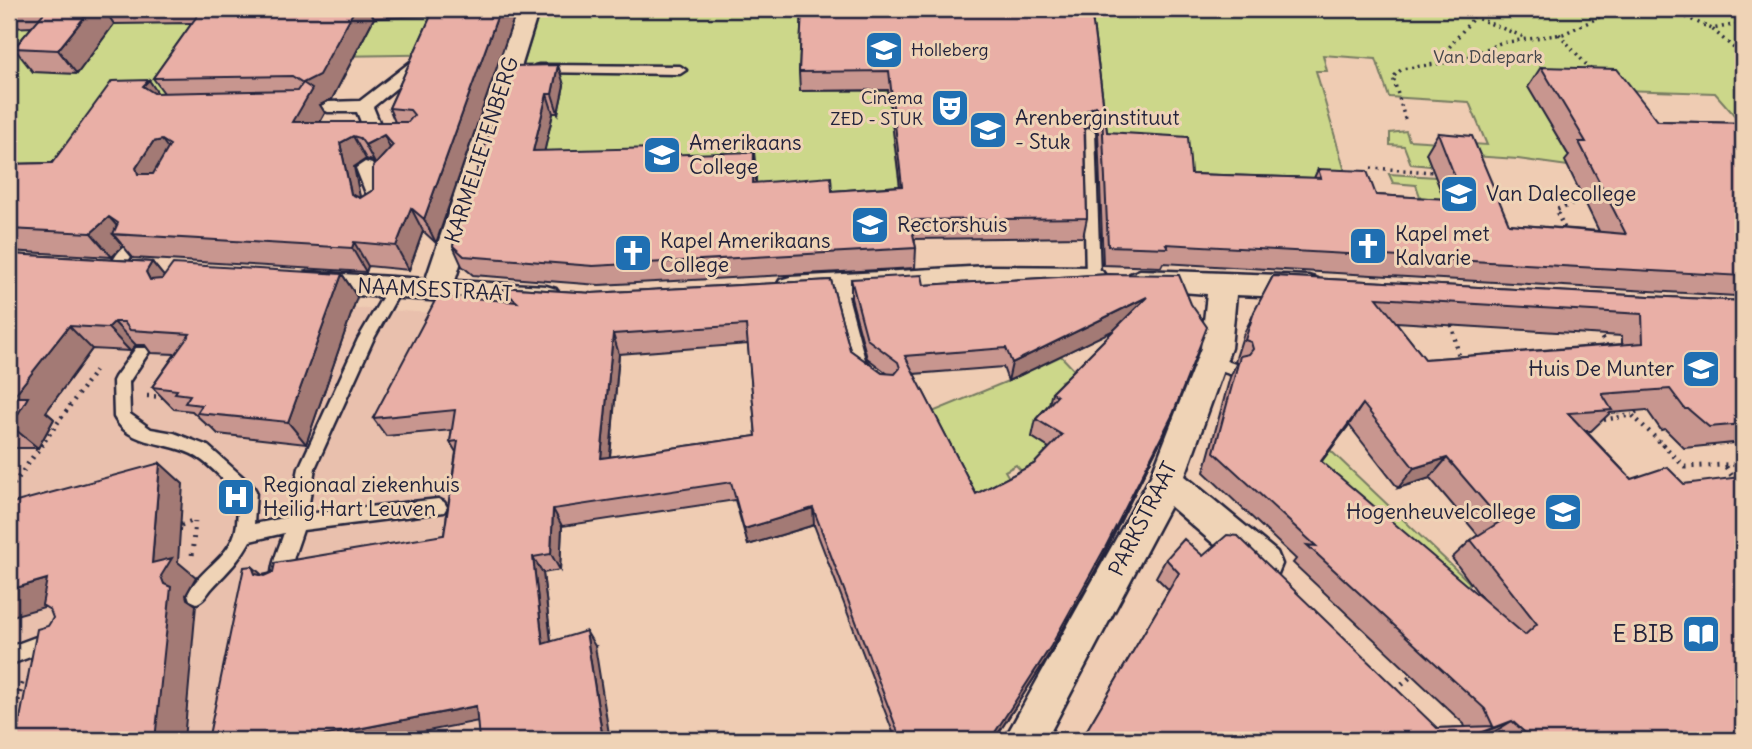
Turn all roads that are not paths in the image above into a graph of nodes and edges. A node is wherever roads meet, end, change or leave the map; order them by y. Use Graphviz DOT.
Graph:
graph roads {
  1 [pos="528,9"];
  2 [pos="417,62"];
  3 [pos="508,69"];
  4 [pos="680,70"];
  5 [pos="364,106"];
  6 [pos="328,107"];
  7 [pos="1089,132"];
  8 [pos="406,139"];
  9 [pos="365,168"];
  10 [pos="374,212"];
  11 [pos="111,262"];
  12 [pos="152,272"];
  13 [pos="1093,278"];
  14 [pos="278,281"];
  15 [pos="1220,284"];
  16 [pos="838,285"];
  17 [pos="395,288"];
  18 [pos="1339,288"];
  19 [pos="768,289"];
  20 [pos="438,291"];
  21 [pos="572,298"];
  22 [pos="141,352"];
  23 [pos="879,379"];
  24 [pos="1166,481"];
  25 [pos="438,507"];
  26 [pos="297,523"];
  27 [pos="244,534"];
  28 [pos="281,581"];
  29 [pos="1292,590"];
  30 [pos="197,594"];
  31 [pos="69,635"];
  32 [pos="9,656"];
  33 [pos="1024,740"];
  1 -- 3 [label="street, KARMELIETENBERG"];
  2 -- 5 [label="street"];
  3 -- 4 [label="lane"];
  3 -- 20 [label="street, KARMELIETENBERG"];
  5 -- 6 [label="street"];
  5 -- 8 [label="street"];
  7 -- 13 [label="lane"];
  9 -- 10 [label="street"];
  11 -- 12 [label="street"];
  13 -- 15 [label="street"];
  13 -- 16 [label="street"];
  14 -- 17 [label="street, NAAMSESTRAAT"];
  15 -- 18 [label="street"];
  15 -- 24 [label="street, PARKSTRAAT"];
  16 -- 19 [label="street"];
  16 -- 23 [label="lane"];
  17 -- 20 [label="street, NAAMSESTRAAT"];
  17 -- 26 [label="lane"];
  20 -- 21 [label="street, NAAMSESTRAAT"];
  22 -- 27 [label="lane"];
  24 -- 29 [label="street"];
  24 -- 33 [label="street, PARKSTRAAT"];
  25 -- 26 [label="lane"];
  26 -- 27 [label="lane"];
  26 -- 28 [label="lane"];
  27 -- 30 [label="lane"];
  31 -- 32 [label="lane"];
}
